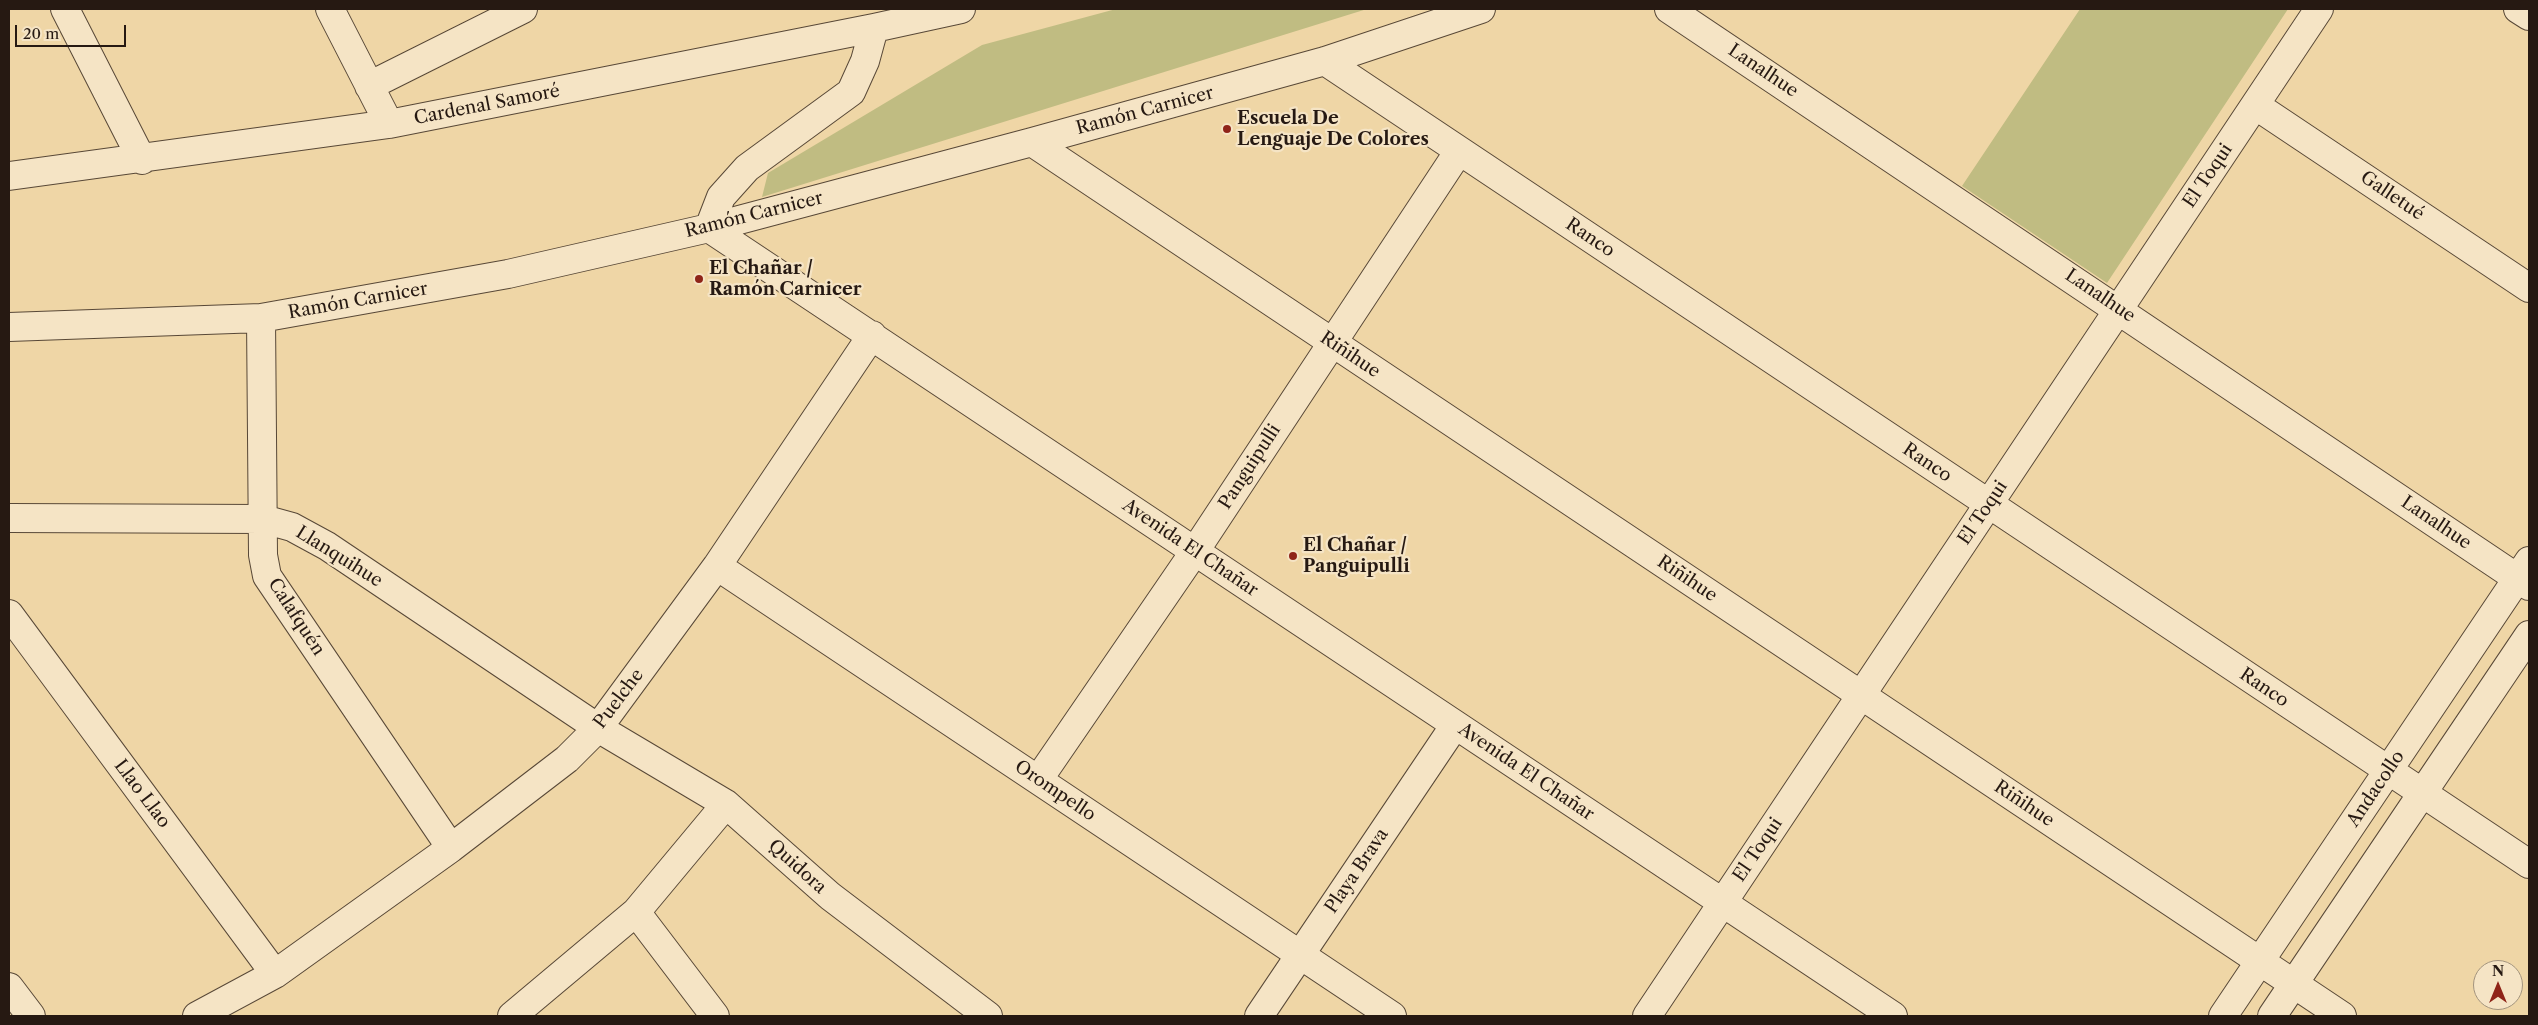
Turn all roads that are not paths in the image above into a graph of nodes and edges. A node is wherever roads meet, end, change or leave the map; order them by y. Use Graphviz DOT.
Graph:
graph roads {
  1 [pos="65,9"];
  2 [pos="330,9"];
  3 [pos="523,9"];
  4 [pos="961,9"];
  5 [pos="1481,9"];
  6 [pos="1669,9"];
  7 [pos="2319,9"];
  8 [pos="2518,9"];
  9 [pos="2529,16"];
  10 [pos="869,19"];
  11 [pos="1325,61"];
  12 [pos="369,86"];
  13 [pos="2255,104"];
  14 [pos="389,124"];
  15 [pos="1032,142"];
  16 [pos="1459,151"];
  17 [pos="142,160"];
  18 [pos="9,176"];
  19 [pos="709,228"];
  20 [pos="2529,288"];
  21 [pos="2119,309"];
  22 [pos="260,318"];
  23 [pos="9,327"];
  24 [pos="872,335"];
  25 [pos="1332,343"];
  26 [pos="1989,504"];
  27 [pos="9,518"];
  28 [pos="263,519"];
  29 [pos="1195,551"];
  30 [pos="717,566"];
  31 [pos="2525,575"];
  32 [pos="9,614"];
  33 [pos="2529,635"];
  34 [pos="1861,696"];
  35 [pos="1455,725"];
  36 [pos="598,728"];
  37 [pos="2388,771"];
  38 [pos="1038,780"];
  39 [pos="2423,793"];
  40 [pos="726,804"];
  41 [pos="451,848"];
  42 [pos="2529,864"];
  43 [pos="1723,903"];
  44 [pos="636,912"];
  45 [pos="1300,955"];
  46 [pos="2260,961"];
  47 [pos="276,974"];
  48 [pos="2294,984"];
  49 [pos="9,987"];
  50 [pos="31,1016"];
  51 [pos="197,1016"];
  52 [pos="512,1016"];
  53 [pos="714,1016"];
  54 [pos="988,1016"];
  55 [pos="1259,1016"];
  56 [pos="1392,1016"];
  57 [pos="1647,1016"];
  58 [pos="1893,1016"];
  59 [pos="2222,1016"];
  60 [pos="2272,1016"];
  61 [pos="2342,1016"];
  1 -- 17 [label="street"];
  2 -- 12 [label="street"];
  3 -- 12 [label="street"];
  4 -- 10 [label="street, Cardenal Samoré"];
  5 -- 11 [label="street, Ramón Carnicer"];
  6 -- 21 [label="street, Lanalhue"];
  7 -- 13 [label="street, El Toqui"];
  8 -- 9 [label="street"];
  10 -- 14 [label="street, Cardenal Samoré"];
  10 -- 19 [label="street"];
  11 -- 15 [label="street, Ramón Carnicer"];
  11 -- 16 [label="street, Ranco"];
  12 -- 14 [label="street"];
  13 -- 20 [label="street, Galletué"];
  13 -- 21 [label="street, El Toqui"];
  14 -- 17 [label="street, Cardenal Samoré"];
  15 -- 19 [label="street, Ramón Carnicer"];
  15 -- 25 [label="street, Riñihue"];
  16 -- 25 [label="street, Panguipulli"];
  16 -- 26 [label="street, Ranco"];
  17 -- 18 [label="street, Cardenal Samoré"];
  19 -- 22 [label="street, Ramón Carnicer"];
  19 -- 24 [label="street, Avenida El Chañar"];
  21 -- 26 [label="street, El Toqui"];
  21 -- 31 [label="street, Lanalhue"];
  22 -- 23 [label="street, Ramón Carnicer"];
  22 -- 28 [label="street, Calafquén"];
  24 -- 29 [label="street, Avenida El Chañar"];
  24 -- 30 [label="street, Puelche"];
  25 -- 29 [label="street, Panguipulli"];
  25 -- 34 [label="street, Riñihue"];
  26 -- 34 [label="street, El Toqui"];
  26 -- 37 [label="street, Ranco"];
  27 -- 28 [label="street, Llanquihue"];
  28 -- 36 [label="street, Llanquihue"];
  28 -- 41 [label="street, Calafquén"];
  29 -- 35 [label="street, Avenida El Chañar"];
  29 -- 38 [label="street, Panguipulli"];
  30 -- 36 [label="street, Puelche"];
  30 -- 38 [label="street, Orompello"];
  31 -- 37 [label="street, Andacollo"];
  32 -- 47 [label="street, Llao Llao"];
  33 -- 39 [label="street"];
  34 -- 43 [label="street, El Toqui"];
  34 -- 46 [label="street, Riñihue"];
  35 -- 43 [label="street, Avenida El Chañar"];
  35 -- 45 [label="street, Playa Brava"];
  36 -- 40 [label="street, Quidora"];
  36 -- 41 [label="street, Puelche"];
  37 -- 39 [label="street, Ranco"];
  37 -- 46 [label="street, Andacollo"];
  38 -- 45 [label="street, Orompello"];
  39 -- 42 [label="street, Ranco"];
  39 -- 48 [label="street"];
  40 -- 44 [label="street"];
  40 -- 54 [label="street, Quidora"];
  41 -- 47 [label="street, Puelche"];
  43 -- 57 [label="street, El Toqui"];
  43 -- 58 [label="street, Avenida El Chañar"];
  44 -- 52 [label="street"];
  44 -- 53 [label="street"];
  45 -- 55 [label="street, Playa Brava"];
  45 -- 56 [label="street, Orompello"];
  46 -- 48 [label="street, Riñihue"];
  46 -- 59 [label="street, Andacollo"];
  47 -- 51 [label="street, Puelche"];
  48 -- 60 [label="street"];
  48 -- 61 [label="street, Riñihue"];
  49 -- 50 [label="street"];
}
